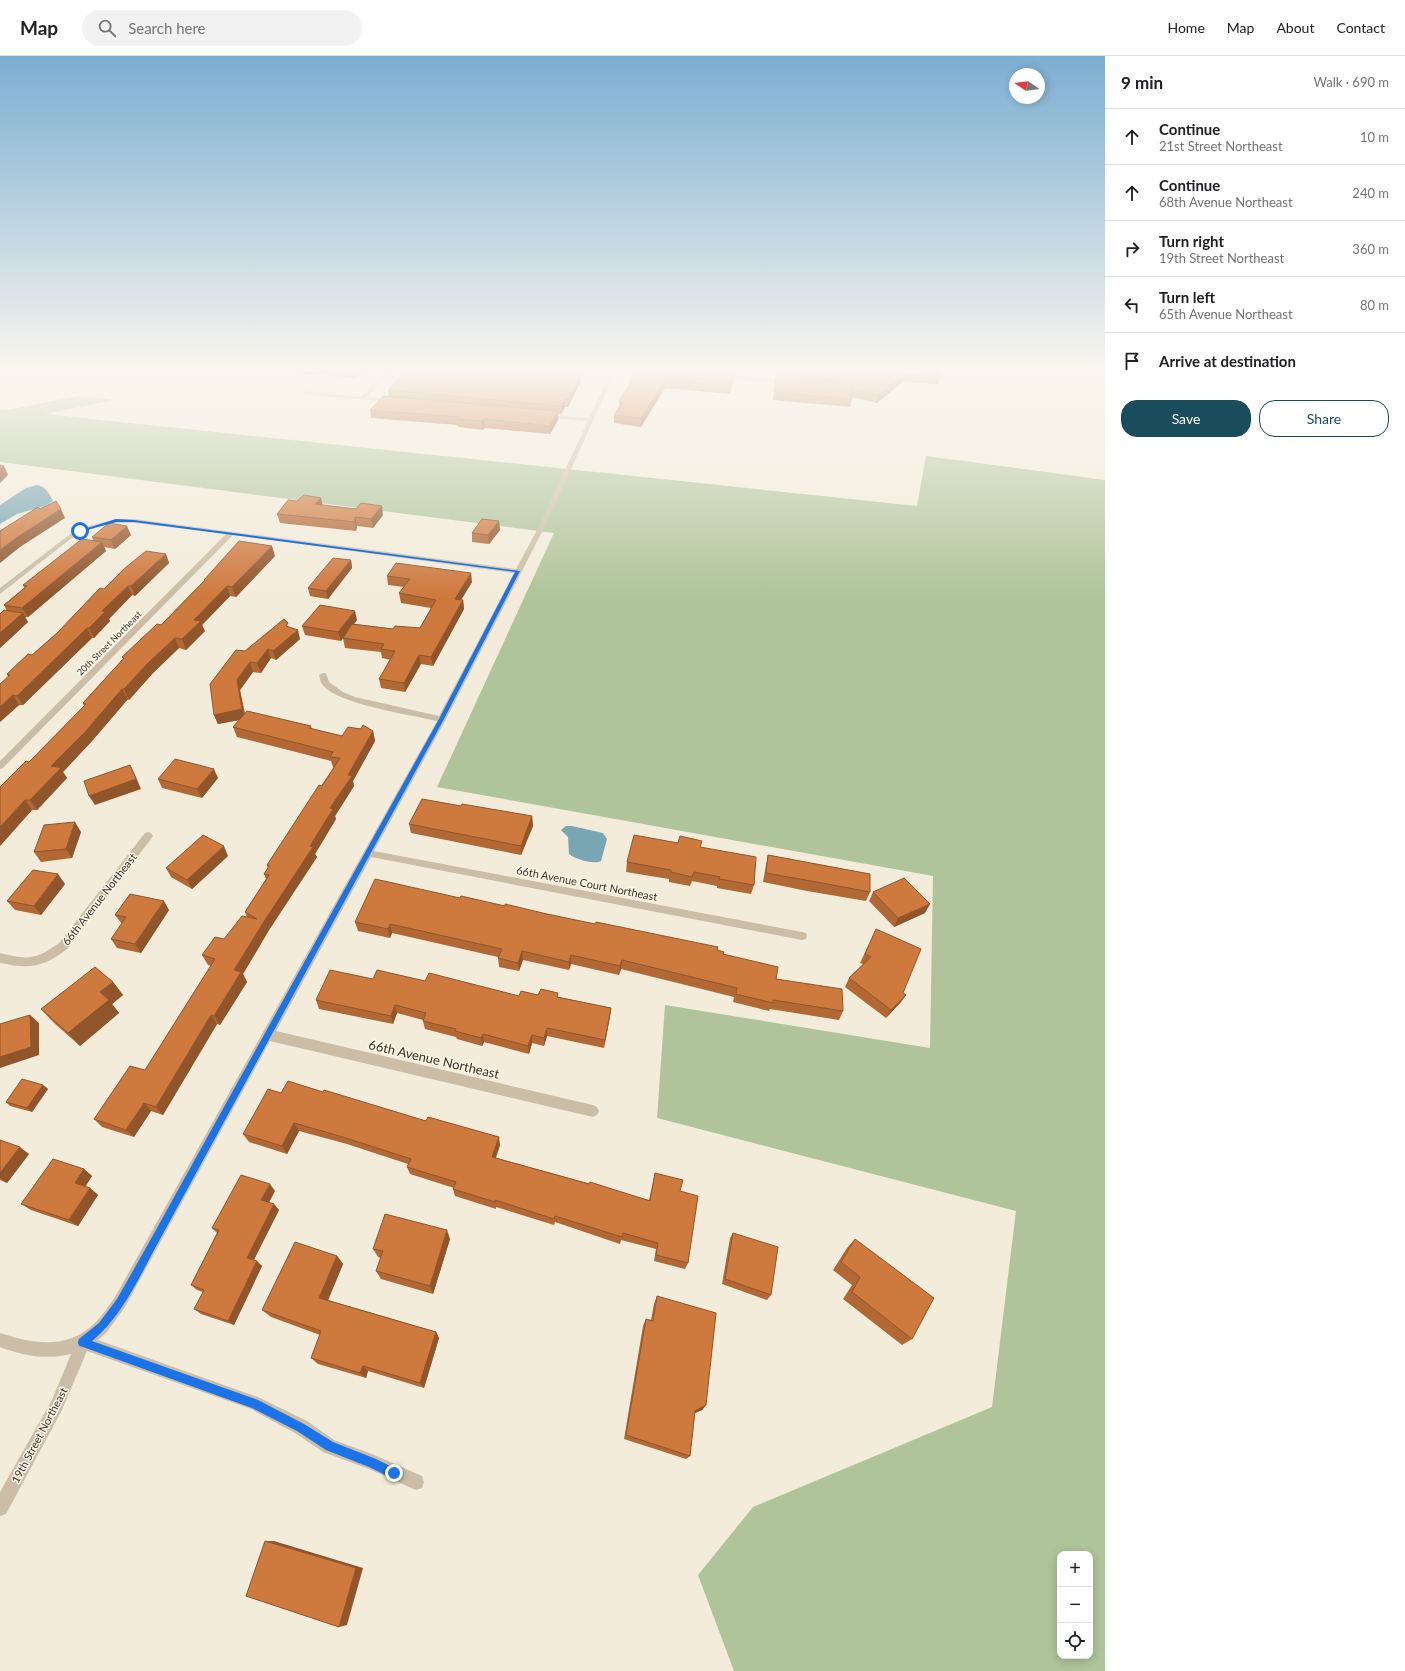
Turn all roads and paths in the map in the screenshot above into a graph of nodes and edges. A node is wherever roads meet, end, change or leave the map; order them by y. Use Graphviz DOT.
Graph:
graph roads {
  1 [pos="579,446"];
  2 [pos="231,533"];
  3 [pos="518,571"];
  4 [pos="0,592"];
  5 [pos="323,675"];
  6 [pos="442,719"];
  7 [pos="0,766"];
  8 [pos="148,836"];
  9 [pos="367,853"];
  10 [pos="802,936"];
  11 [pos="0,958"];
  12 [pos="268,1035"];
  13 [pos="593,1111"];
  14 [pos="0,1340"];
  15 [pos="83,1342"];
  16 [pos="416,1482"];
  17 [pos="0,1508"];
  1 -- 3 [label="street, 19th Street Northeast"];
  2 -- 3 [label="street"];
  2 -- 4 [label="street"];
  2 -- 7 [label="street, 20th Street Northeast"];
  3 -- 6 [label="street, 19th Street Northeast"];
  5 -- 6 [label="street"];
  6 -- 9 [label="street, 19th Street Northeast"];
  8 -- 11 [label="street, 66th Avenue Northeast"];
  9 -- 10 [label="street, 66th Avenue Court Northeast"];
  9 -- 12 [label="street, 19th Street Northeast"];
  12 -- 13 [label="street, 66th Avenue Northeast"];
  12 -- 15 [label="street, 19th Street Northeast"];
  14 -- 15 [label="street"];
  15 -- 16 [label="street"];
  15 -- 17 [label="street, 19th Street Northeast"];
}
